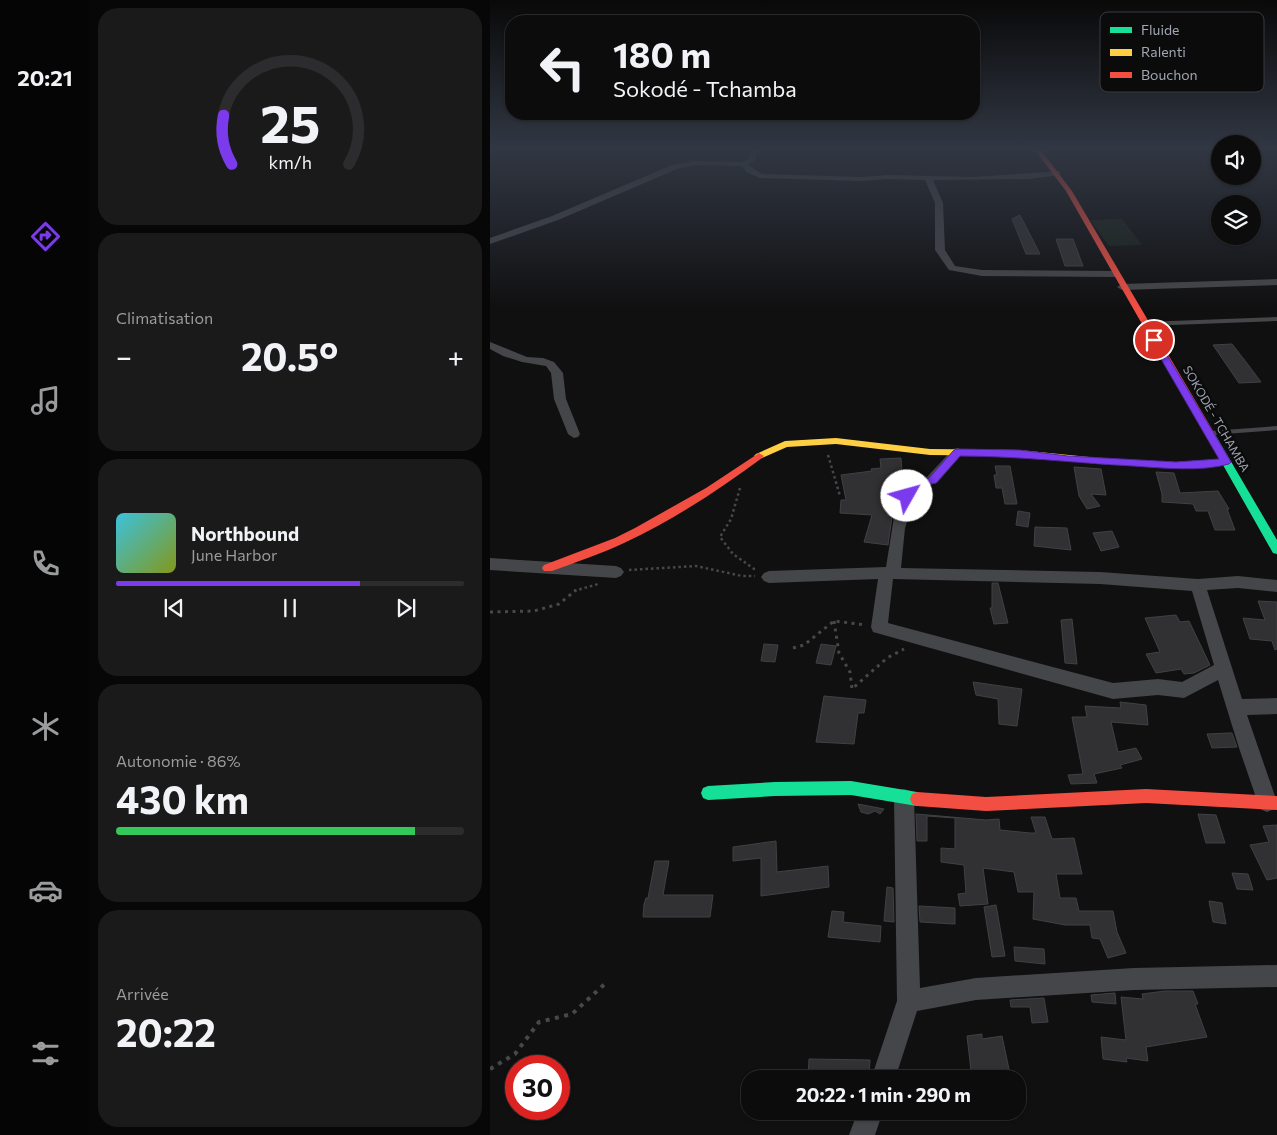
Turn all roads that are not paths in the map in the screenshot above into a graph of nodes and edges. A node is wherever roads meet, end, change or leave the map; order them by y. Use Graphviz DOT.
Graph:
graph roads {
  1 [pos="593,202"];
  2 [pos="939,202"];
  3 [pos="1074,202"];
  4 [pos="490,241"];
  5 [pos="1115,274"];
  6 [pos="1277,282"];
  7 [pos="1122,287"];
  8 [pos="1277,319"];
  9 [pos="1145,324"];
  10 [pos="490,345"];
  11 [pos="1277,428"];
  12 [pos="1209,433"];
  13 [pos="574,434"];
  14 [pos="958,452"];
  15 [pos="1226,462"];
  16 [pos="1277,550"];
  17 [pos="494,566"];
  18 [pos="548,568"];
  19 [pos="616,572"];
  20 [pos="889,573"];
  21 [pos="769,577"];
  22 [pos="1198,585"];
  23 [pos="1277,586"];
  24 [pos="1224,668"];
  25 [pos="1277,706"];
  26 [pos="1235,707"];
  27 [pos="708,793"];
  28 [pos="904,798"];
  29 [pos="1272,802"];
  30 [pos="1277,976"];
  31 [pos="909,1001"];
  32 [pos="886,1070"];
  33 [pos="868,1120"];
  34 [pos="862,1135"];
  1 -- 4 [label="street"];
  2 -- 5 [label="street"];
  3 -- 5 [label="street, SOKODÉ - TCHAMBA"];
  5 -- 7 [label="street, SOKODÉ - TCHAMBA"];
  6 -- 7 [label="street"];
  7 -- 9 [label="street, SOKODÉ - TCHAMBA"];
  8 -- 9 [label="lane"];
  9 -- 12 [label="street, SOKODÉ - TCHAMBA"];
  10 -- 13 [label="street"];
  11 -- 12 [label="lane"];
  12 -- 15 [label="street, SOKODÉ - TCHAMBA"];
  14 -- 15 [label="street"];
  14 -- 18 [label="street"];
  14 -- 20 [label="street"];
  15 -- 16 [label="street, SOKODÉ - TCHAMBA"];
  17 -- 18 [label="street"];
  18 -- 19 [label="street"];
  20 -- 21 [label="street"];
  20 -- 22 [label="street"];
  20 -- 24 [label="street"];
  22 -- 23 [label="street"];
  22 -- 24 [label="street"];
  24 -- 26 [label="street"];
  25 -- 26 [label="street"];
  26 -- 29 [label="street"];
  27 -- 28 [label="street"];
  28 -- 29 [label="street"];
  28 -- 31 [label="street"];
  30 -- 31 [label="street"];
  31 -- 32 [label="street"];
  33 -- 34 [label="street"];
}
